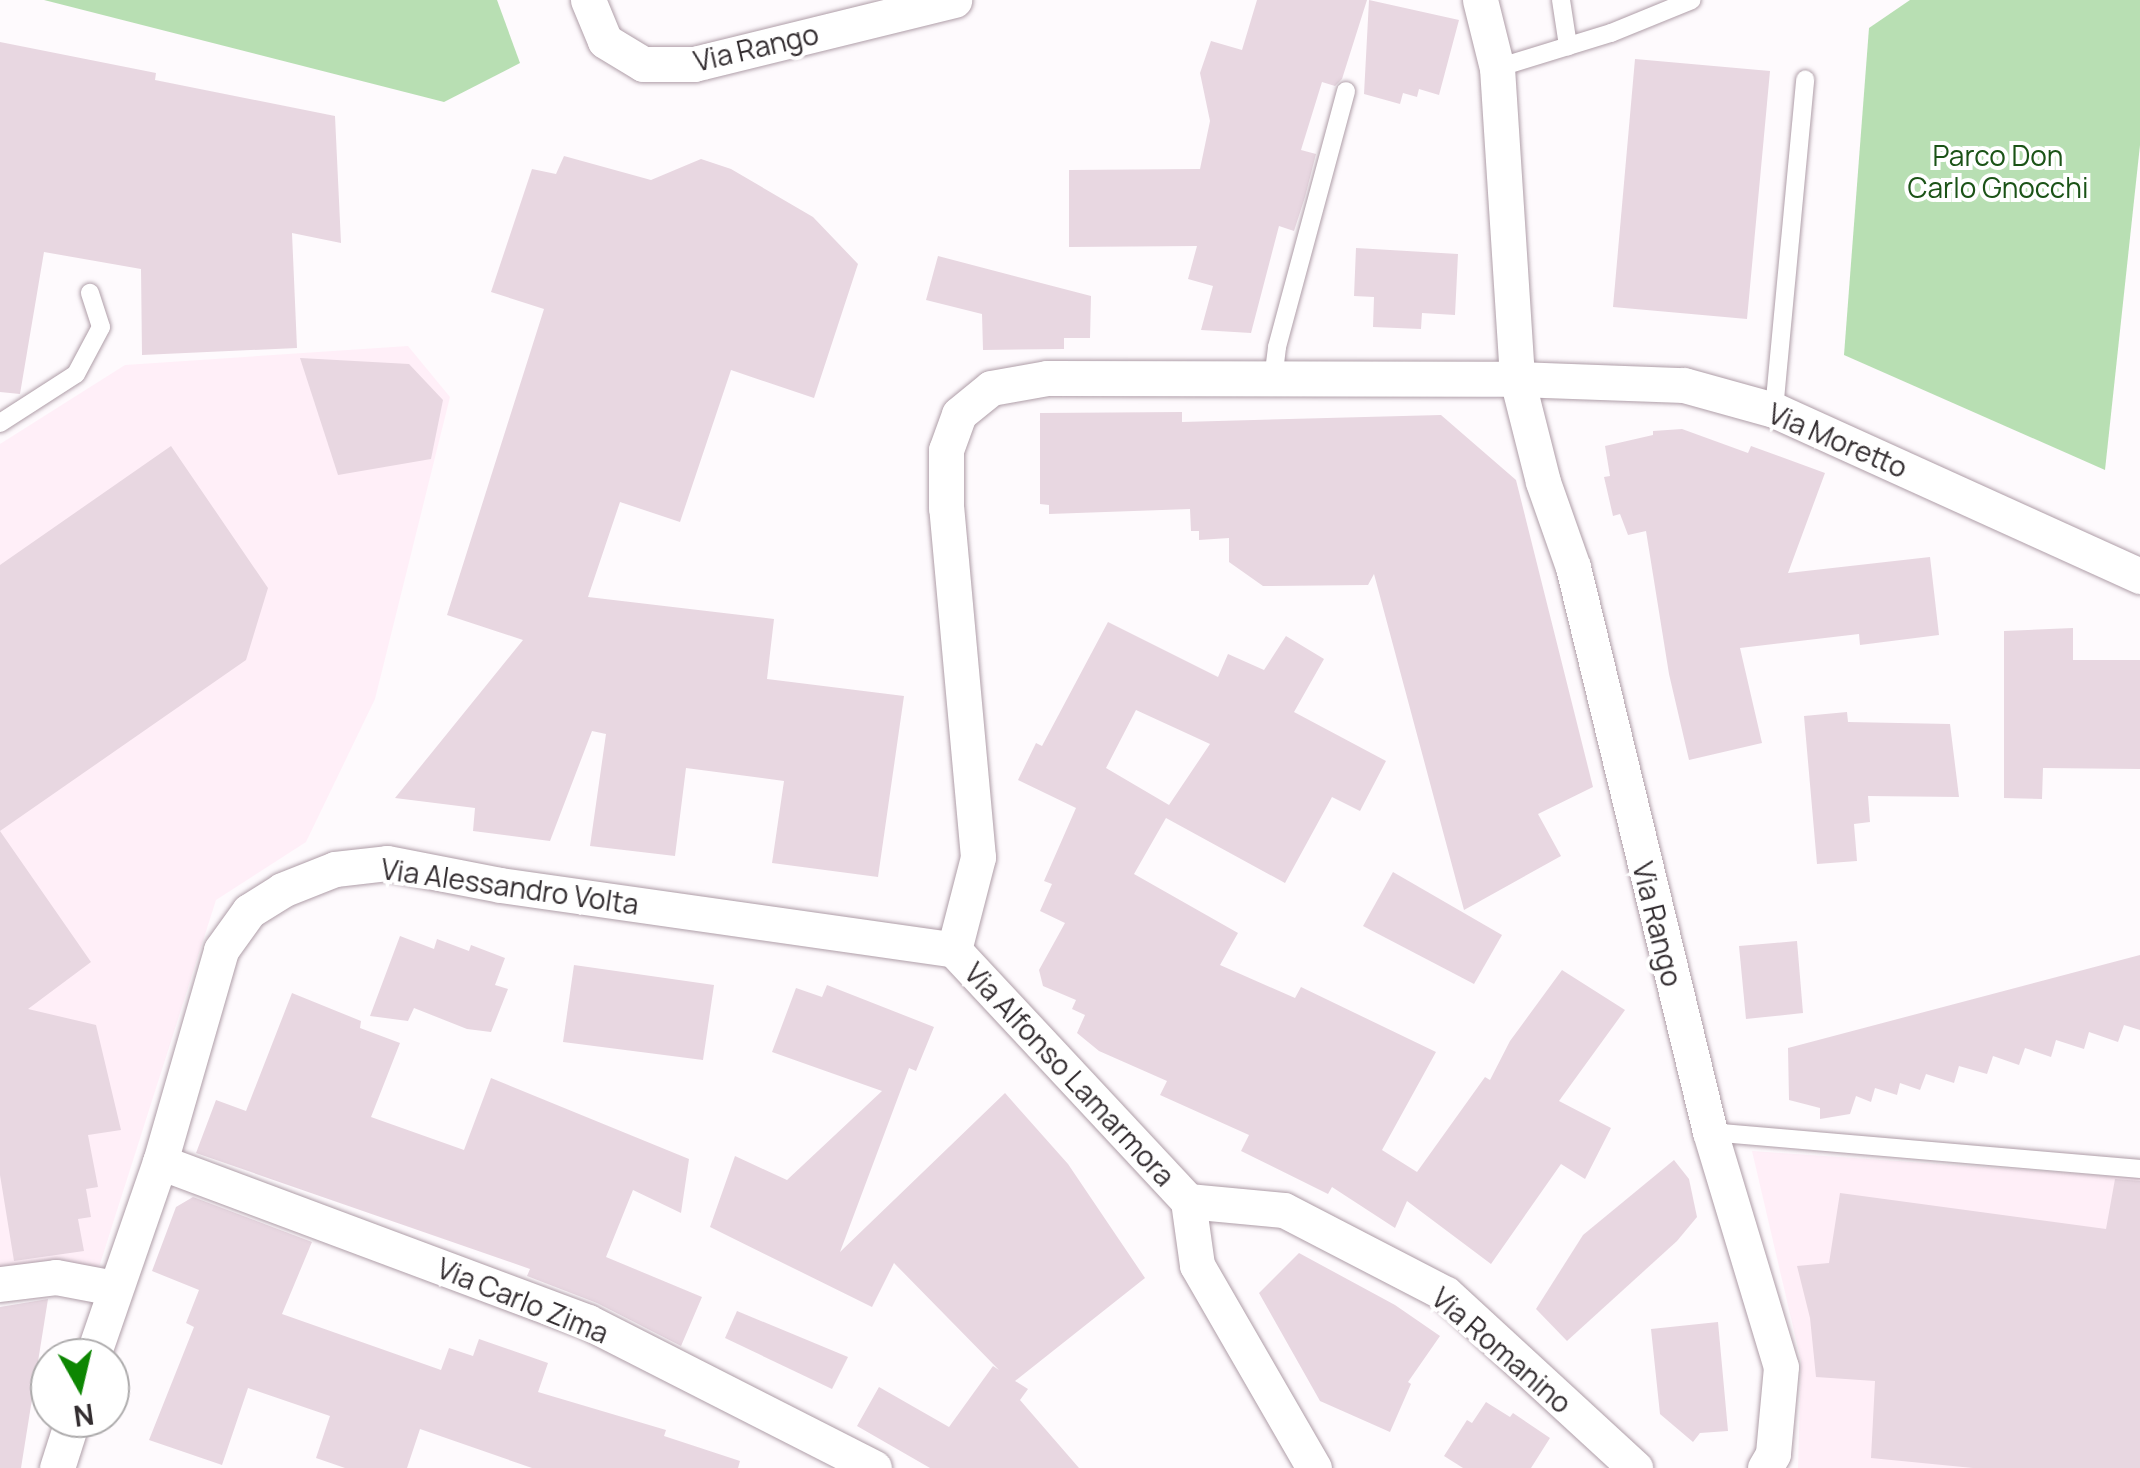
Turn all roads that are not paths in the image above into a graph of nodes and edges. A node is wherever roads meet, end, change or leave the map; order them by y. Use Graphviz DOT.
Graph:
graph roads {
  1 [pos="588,0"];
  2 [pos="954,0"];
  3 [pos="1480,0"];
  4 [pos="1561,0"];
  5 [pos="1692,0"];
  6 [pos="1568,46"];
  7 [pos="1497,68"];
  8 [pos="1806,79"];
  9 [pos="1346,91"];
  10 [pos="90,293"];
  11 [pos="1516,378"];
  12 [pos="1273,380"];
  13 [pos="1774,410"];
  14 [pos="0,423"];
  15 [pos="2140,576"];
  16 [pos="954,950"];
  17 [pos="1710,1132"];
  18 [pos="160,1162"];
  19 [pos="2140,1169"];
  20 [pos="1188,1201"];
  21 [pos="0,1284"];
  22 [pos="114,1288"];
  23 [pos="98,1338"];
  24 [pos="67,1438"];
  25 [pos="57,1468"];
  26 [pos="874,1468"];
  27 [pos="1314,1468"];
  28 [pos="1635,1468"];
  29 [pos="1765,1468"];
  1 -- 2 [label="street, Via Rango"];
  3 -- 7 [label="street, Via Rango"];
  4 -- 6 [label="lane"];
  5 -- 6 [label="lane"];
  6 -- 7 [label="lane"];
  7 -- 11 [label="street, Via Rango"];
  8 -- 13 [label="lane"];
  9 -- 12 [label="lane"];
  10 -- 14 [label="lane"];
  11 -- 12 [label="street"];
  11 -- 13 [label="street, Via Moretto"];
  11 -- 17 [label="street, Via Rango"];
  12 -- 16 [label="street, Via Alfonso Lamarmora"];
  13 -- 15 [label="street, Via Moretto"];
  16 -- 18 [label="street, Via Alessandro Volta"];
  16 -- 20 [label="street, Via Alfonso Lamarmora"];
  17 -- 19 [label="lane"];
  17 -- 29 [label="street, Via Rango"];
  18 -- 22 [label="street, Via Alessandro Volta"];
  18 -- 26 [label="street, Via Carlo Zima"];
  20 -- 27 [label="street, Via Alfonso Lamarmora"];
  20 -- 28 [label="street, Via Romanino"];
  21 -- 22 [label="street"];
  22 -- 23 [label="street, Via Alessandro Volta"];
  24 -- 25 [label="street"];
}
